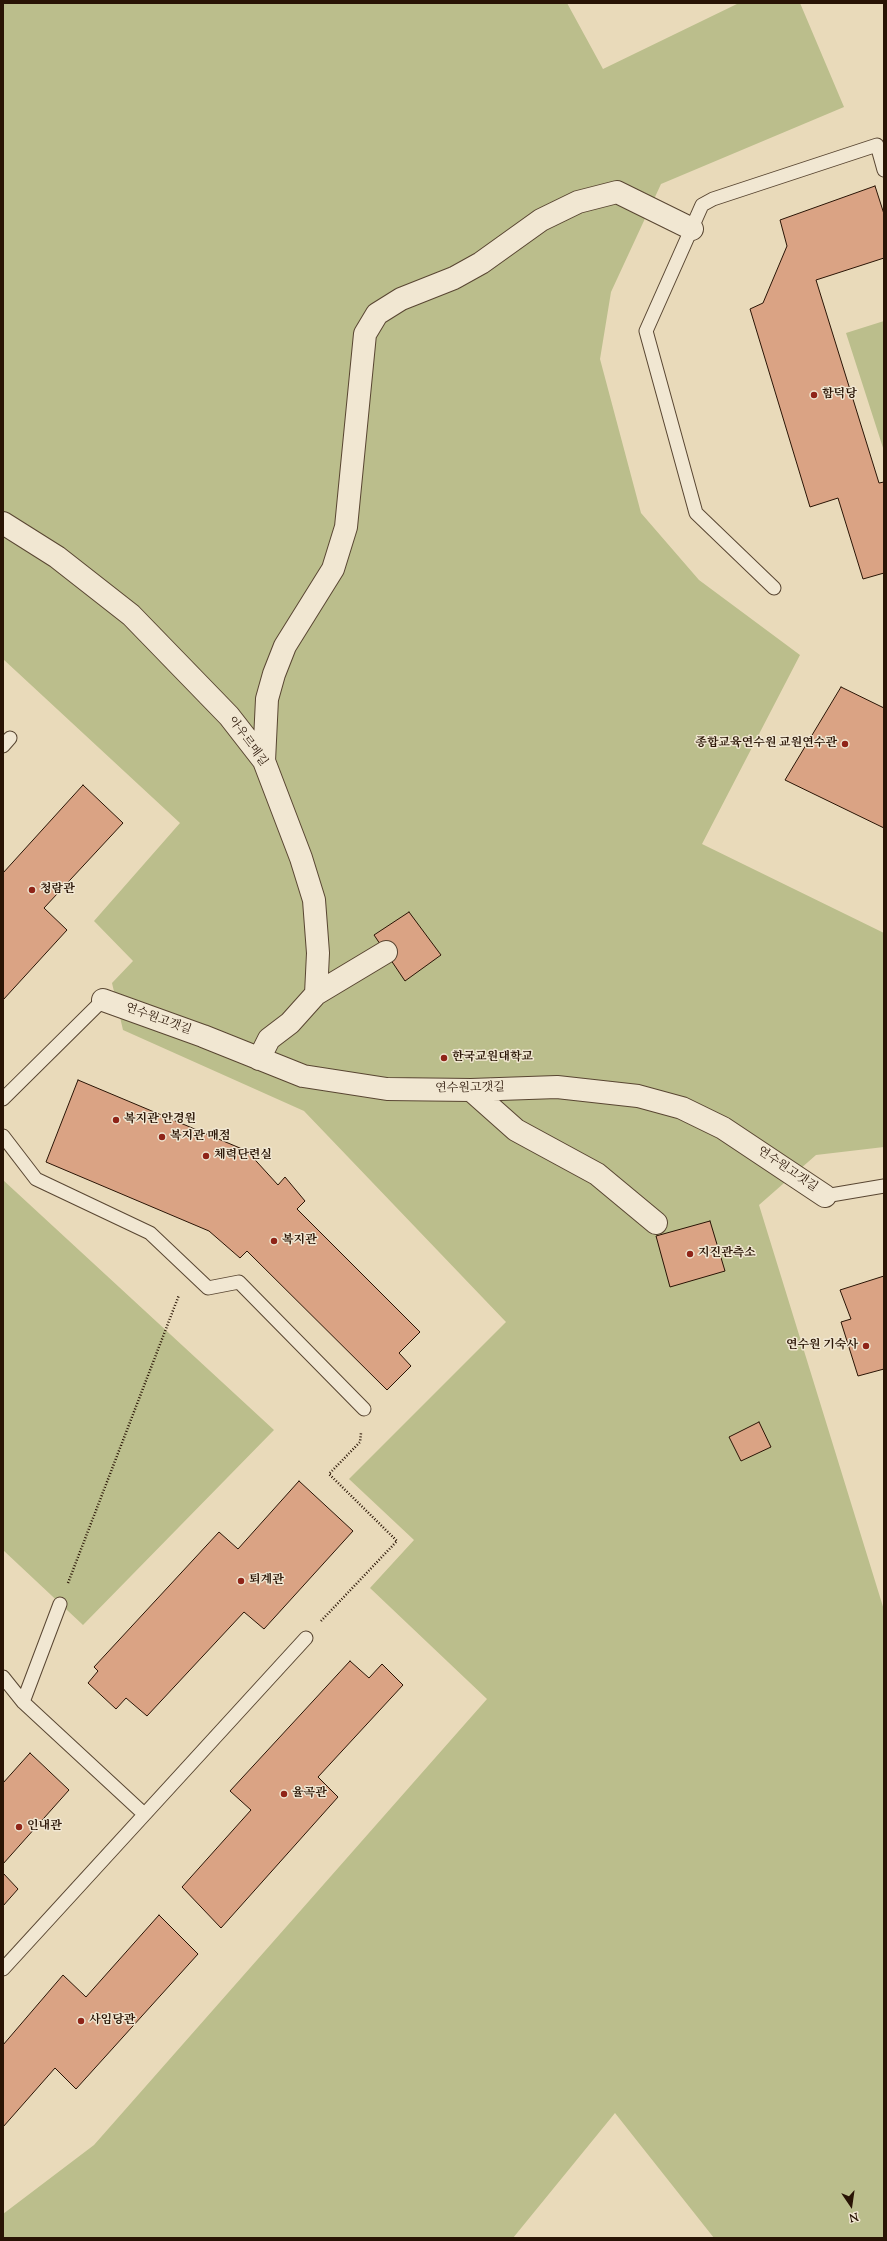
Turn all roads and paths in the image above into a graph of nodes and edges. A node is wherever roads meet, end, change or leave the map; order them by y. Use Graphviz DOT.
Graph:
graph roads {
  1 [pos="884,170"];
  2 [pos="692,229"];
  3 [pos="3,523"];
  4 [pos="774,588"];
  5 [pos="264,761"];
  6 [pos="386,952"];
  7 [pos="316,994"];
  8 [pos="103,1000"];
  9 [pos="259,1059"];
  10 [pos="471,1090"];
  11 [pos="3,1099"];
  12 [pos="3,1136"];
  13 [pos="884,1186"];
  14 [pos="825,1196"];
  15 [pos="656,1223"];
  16 [pos="189,1270"];
  17 [pos="364,1409"];
  18 [pos="60,1604"];
  19 [pos="306,1638"];
  20 [pos="3,1677"];
  21 [pos="23,1702"];
  22 [pos="144,1814"];
  23 [pos="3,1969"];
  1 -- 2 [label="lane"];
  2 -- 4 [label="lane"];
  2 -- 5 [label="street"];
  3 -- 5 [label="street, 아우르메길"];
  5 -- 7 [label="street, 아우르메길"];
  6 -- 7 [label="street"];
  7 -- 9 [label="street"];
  8 -- 9 [label="street, 연수원고갯길"];
  8 -- 11 [label="lane"];
  9 -- 10 [label="street, 연수원고갯길"];
  10 -- 14 [label="street, 연수원고갯길"];
  10 -- 15 [label="street"];
  12 -- 16 [label="lane"];
  13 -- 14 [label="lane"];
  16 -- 17 [label="lane"];
  16 -- 18 [label="path"];
  17 -- 19 [label="path"];
  18 -- 21 [label="lane"];
  19 -- 22 [label="lane"];
  20 -- 21 [label="lane"];
  21 -- 22 [label="lane"];
  22 -- 23 [label="lane"];
}
